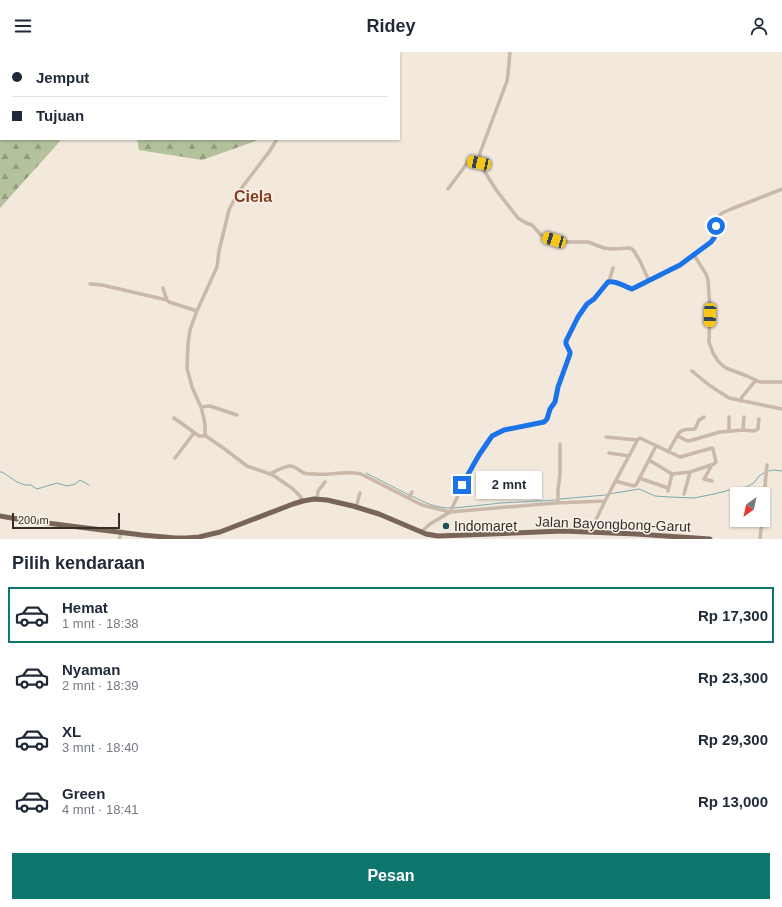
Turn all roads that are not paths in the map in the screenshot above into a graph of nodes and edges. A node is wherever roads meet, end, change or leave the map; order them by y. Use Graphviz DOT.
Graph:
graph roads {
  1 [pos="510,52"];
  2 [pos="276,140"];
  3 [pos="479,163"];
  4 [pos="782,188"];
  5 [pos="448,190"];
  6 [pos="694,255"];
  7 [pos="613,268"];
  8 [pos="609,281"];
  9 [pos="649,281"];
  10 [pos="90,284"];
  11 [pos="163,288"];
  12 [pos="167,300"];
  13 [pos="196,311"];
  14 [pos="692,371"];
  15 [pos="756,380"];
  16 [pos="782,382"];
  17 [pos="741,401"];
  18 [pos="201,408"];
  19 [pos="782,409"];
  20 [pos="237,415"];
  21 [pos="704,417"];
  22 [pos="744,417"];
  23 [pos="174,418"];
  24 [pos="729,418"];
  25 [pos="759,419"];
  26 [pos="743,430"];
  27 [pos="729,431"];
  28 [pos="194,433"];
  29 [pos="206,436"];
  30 [pos="678,436"];
  31 [pos="606,437"];
  32 [pos="637,440"];
  33 [pos="560,444"];
  34 [pos="656,446"];
  35 [pos="668,452"];
  36 [pos="609,453"];
  37 [pos="629,456"];
  38 [pos="175,458"];
  39 [pos="649,460"];
  40 [pos="712,465"];
  41 [pos="767,465"];
  42 [pos="690,472"];
  43 [pos="672,474"];
  44 [pos="271,475"];
  45 [pos="639,478"];
  46 [pos="615,481"];
  47 [pos="712,481"];
  48 [pos="325,482"];
  49 [pos="765,487"];
  50 [pos="360,493"];
  51 [pos="684,494"];
  52 [pos="317,499"];
  53 [pos="605,500"];
  54 [pos="303,501"];
  55 [pos="558,501"];
  56 [pos="356,507"];
  57 [pos="451,510"];
  58 [pos="0,516"];
  59 [pos="761,527"];
  60 [pos="122,531"];
  61 [pos="422,531"];
  62 [pos="590,532"];
  63 [pos="435,537"];
  64 [pos="162,538"];
  65 [pos="657,538"];
  66 [pos="119,539"];
  67 [pos="710,539"];
  68 [pos="760,539"];
  1 -- 3 [label="street"];
  2 -- 13 [label="street"];
  3 -- 5 [label="street"];
  3 -- 9 [label="street"];
  4 -- 6 [label="street"];
  6 -- 9 [label="street"];
  6 -- 15 [label="street"];
  7 -- 8 [label="street"];
  8 -- 9 [label="street"];
  8 -- 57 [label="street"];
  10 -- 12 [label="street"];
  11 -- 12 [label="street"];
  12 -- 13 [label="street"];
  13 -- 18 [label="street"];
  14 -- 17 [label="street"];
  15 -- 16 [label="street"];
  15 -- 17 [label="street"];
  17 -- 19 [label="street"];
  18 -- 20 [label="street"];
  18 -- 29 [label="street"];
  21 -- 30 [label="street"];
  22 -- 26 [label="street"];
  23 -- 28 [label="street"];
  24 -- 27 [label="street"];
  25 -- 26 [label="street"];
  26 -- 27 [label="street"];
  27 -- 30 [label="street"];
  28 -- 29 [label="street"];
  28 -- 38 [label="street"];
  29 -- 44 [label="street"];
  30 -- 35 [label="street"];
  31 -- 32 [label="street"];
  32 -- 34 [label="street"];
  32 -- 37 [label="street"];
  33 -- 55 [label="street"];
  34 -- 35 [label="street"];
  34 -- 39 [label="street"];
  35 -- 40 [label="street"];
  36 -- 37 [label="street"];
  37 -- 46 [label="street"];
  39 -- 43 [label="street"];
  39 -- 45 [label="street"];
  40 -- 42 [label="street"];
  40 -- 47 [label="street"];
  41 -- 49 [label="street"];
  42 -- 43 [label="street"];
  42 -- 51 [label="street"];
  43 -- 45 [label="street"];
  44 -- 54 [label="street"];
  44 -- 57 [label="street"];
  45 -- 46 [label="street"];
  46 -- 53 [label="street"];
  48 -- 52 [label="street"];
  50 -- 56 [label="street"];
  52 -- 54 [label="main road, Jalan Bayongbong-Garut"];
  52 -- 56 [label="main road, Jalan Bayongbong-Garut"];
  53 -- 55 [label="street"];
  53 -- 62 [label="street"];
  54 -- 64 [label="main road, Jalan Bayongbong-Garut"];
  55 -- 57 [label="street"];
  56 -- 61 [label="main road, Jalan Bayongbong-Garut"];
  57 -- 61 [label="street"];
  58 -- 60 [label="main road, Jalan Bayongbong-Garut"];
  59 -- 68 [label="street"];
  60 -- 64 [label="main road, Jalan Bayongbong-Garut"];
  60 -- 66 [label="street"];
  61 -- 63 [label="main road, Jalan Bayongbong-Garut"];
  62 -- 63 [label="main road, Jalan Bayongbong-Garut"];
  62 -- 65 [label="main road, Jalan Bayongbong-Garut"];
  65 -- 67 [label="main road, Jalan Bayongbong-Garut"];
}
